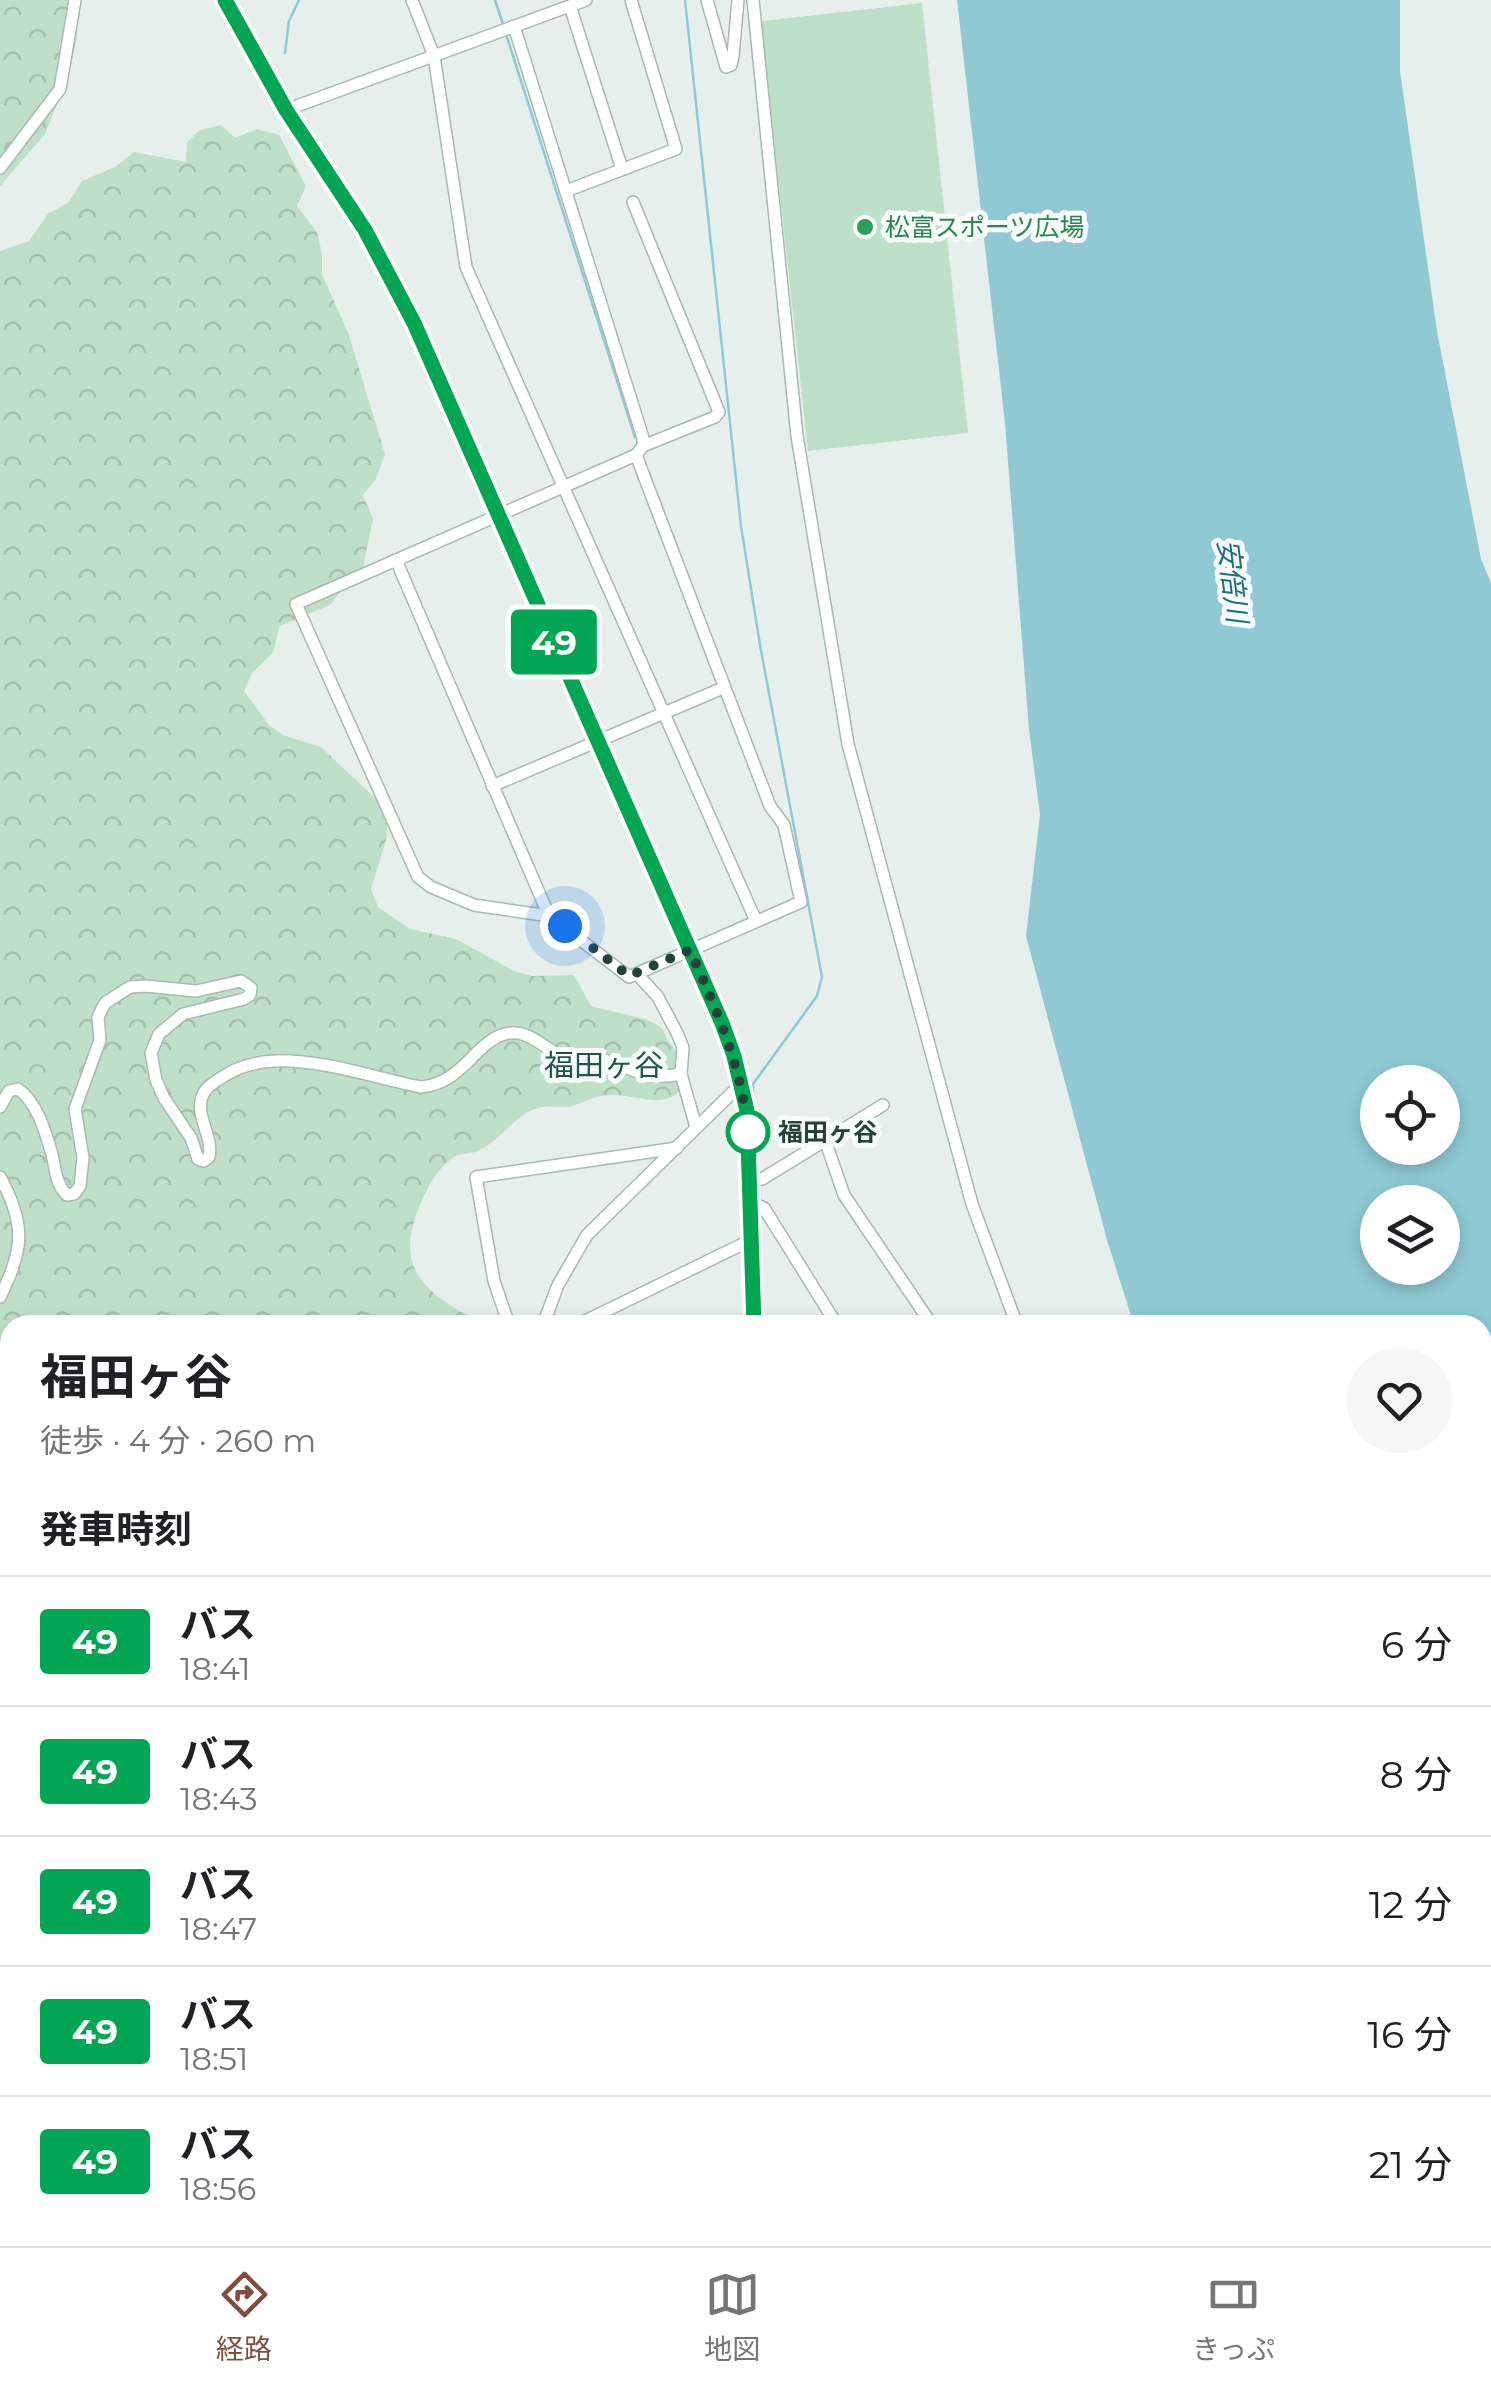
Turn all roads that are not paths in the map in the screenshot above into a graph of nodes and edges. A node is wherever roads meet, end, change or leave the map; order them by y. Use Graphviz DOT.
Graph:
graph roads {
  1 [pos="75,0"];
  2 [pos="225,0"];
  3 [pos="412,0"];
  4 [pos="586,0"];
  5 [pos="630,0"];
  6 [pos="707,0"];
  7 [pos="738,0"];
  8 [pos="753,0"];
  9 [pos="570,6"];
  10 [pos="514,26"];
  11 [pos="434,56"];
  12 [pos="286,110"];
  13 [pos="0,168"];
  14 [pos="622,170"];
  15 [pos="566,190"];
  16 [pos="634,202"];
  17 [pos="639,450"];
  18 [pos="564,488"];
  19 [pos="499,516"];
  20 [pos="396,560"];
  21 [pos="722,688"];
  22 [pos="664,715"];
  23 [pos="598,742"];
  24 [pos="492,786"];
  25 [pos="549,916"];
  26 [pos="756,921"];
  27 [pos="690,950"];
  28 [pos="637,974"];
  29 [pos="681,1074"];
  30 [pos="741,1084"];
  31 [pos="883,1104"];
  32 [pos="0,1108"];
  33 [pos="696,1126"];
  34 [pos="825,1140"];
  35 [pos="676,1148"];
  36 [pos="0,1177"];
  37 [pos="749,1180"];
  38 [pos="750,1202"];
  39 [pos="752,1240"];
  40 [pos="0,1298"];
  41 [pos="506,1315"];
  42 [pos="546,1315"];
  43 [pos="606,1315"];
  44 [pos="754,1315"];
  45 [pos="830,1315"];
  46 [pos="925,1315"];
  47 [pos="1013,1315"];
  1 -- 13 [label="street"];
  2 -- 12 [label="main road"];
  3 -- 11 [label="street"];
  4 -- 9 [label="street"];
  5 -- 14 [label="street"];
  6 -- 7 [label="street"];
  8 -- 47 [label="street"];
  9 -- 10 [label="street"];
  9 -- 14 [label="street"];
  10 -- 11 [label="street"];
  10 -- 15 [label="street"];
  11 -- 12 [label="street"];
  11 -- 18 [label="street"];
  12 -- 19 [label="main road"];
  14 -- 15 [label="street"];
  15 -- 17 [label="street"];
  16 -- 17 [label="street"];
  17 -- 18 [label="street"];
  17 -- 21 [label="street"];
  18 -- 19 [label="street"];
  18 -- 22 [label="street"];
  19 -- 20 [label="street"];
  19 -- 23 [label="main road"];
  20 -- 24 [label="street"];
  20 -- 25 [label="street"];
  21 -- 22 [label="street"];
  21 -- 26 [label="street"];
  22 -- 23 [label="street"];
  22 -- 26 [label="street"];
  23 -- 24 [label="street"];
  23 -- 27 [label="main road"];
  24 -- 25 [label="street"];
  25 -- 28 [label="street"];
  26 -- 27 [label="street"];
  27 -- 28 [label="street"];
  27 -- 30 [label="main road"];
  28 -- 29 [label="street"];
  29 -- 32 [label="street"];
  29 -- 33 [label="street"];
  30 -- 33 [label="street"];
  30 -- 37 [label="main road"];
  31 -- 34 [label="street"];
  33 -- 35 [label="street"];
  34 -- 37 [label="street"];
  34 -- 46 [label="street"];
  35 -- 41 [label="street"];
  35 -- 42 [label="street"];
  36 -- 40 [label="street"];
  37 -- 38 [label="main road"];
  38 -- 39 [label="main road"];
  38 -- 45 [label="street"];
  39 -- 43 [label="street"];
  39 -- 44 [label="main road"];
}
